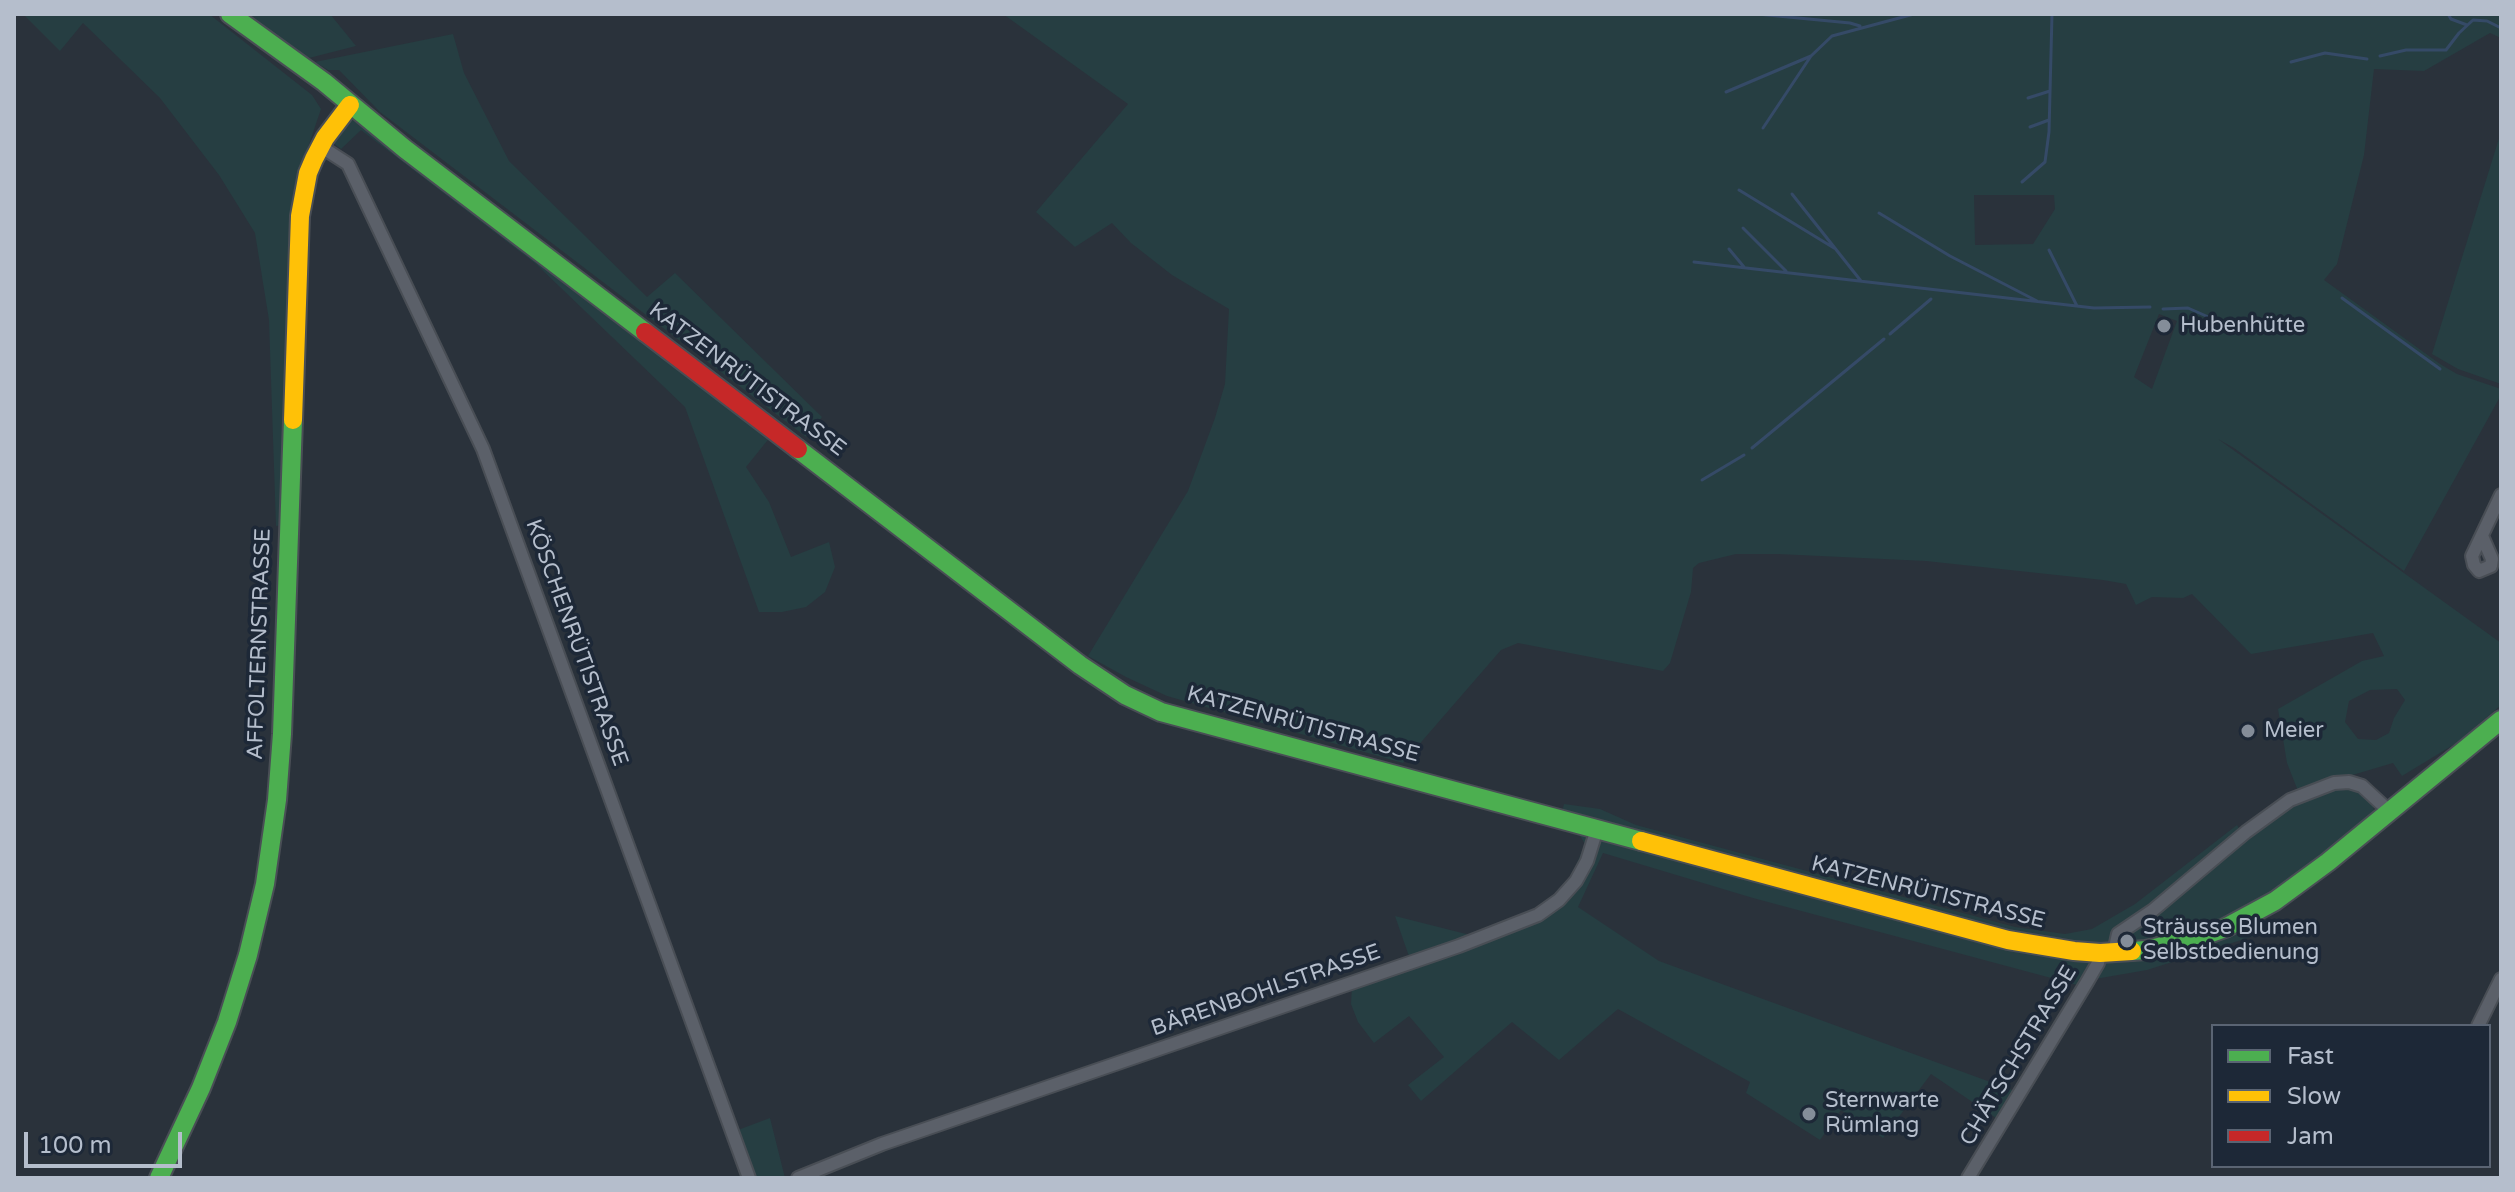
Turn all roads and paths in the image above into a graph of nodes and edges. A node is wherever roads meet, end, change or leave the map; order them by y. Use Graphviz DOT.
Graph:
graph roads {
  1 [pos="230,14"];
  2 [pos="350,105"];
  3 [pos="320,146"];
  4 [pos="2501,495"];
  5 [pos="2482,536"];
  6 [pos="2501,720"];
  7 [pos="2389,811"];
  8 [pos="1597,829"];
  9 [pos="2107,953"];
  10 [pos="2501,979"];
  11 [pos="2479,1024"];
  12 [pos="159,1178"];
  13 [pos="749,1178"];
  14 [pos="798,1178"];
  15 [pos="1968,1178"];
  1 -- 2 [label="street, KATZENRÜTISTRASSE"];
  2 -- 3 [label="street, AFFOLTERNSTRASSE"];
  2 -- 8 [label="street, KATZENRÜTISTRASSE"];
  3 -- 12 [label="street, AFFOLTERNSTRASSE"];
  3 -- 13 [label="street, KÖSCHENRÜTISTRASSE"];
  4 -- 5 [label="street"];
  6 -- 7 [label="street, KATZENRÜTISTRASSE"];
  7 -- 9 [label="street, KATZENRÜTISTRASSE"];
  7 -- 9 [label="street, CHÄTSCHSTRASSE"];
  8 -- 9 [label="street, KATZENRÜTISTRASSE"];
  8 -- 14 [label="street, BÄRENBOHLSTRASSE"];
  9 -- 15 [label="street, CHÄTSCHSTRASSE"];
  10 -- 11 [label="street"];
}
